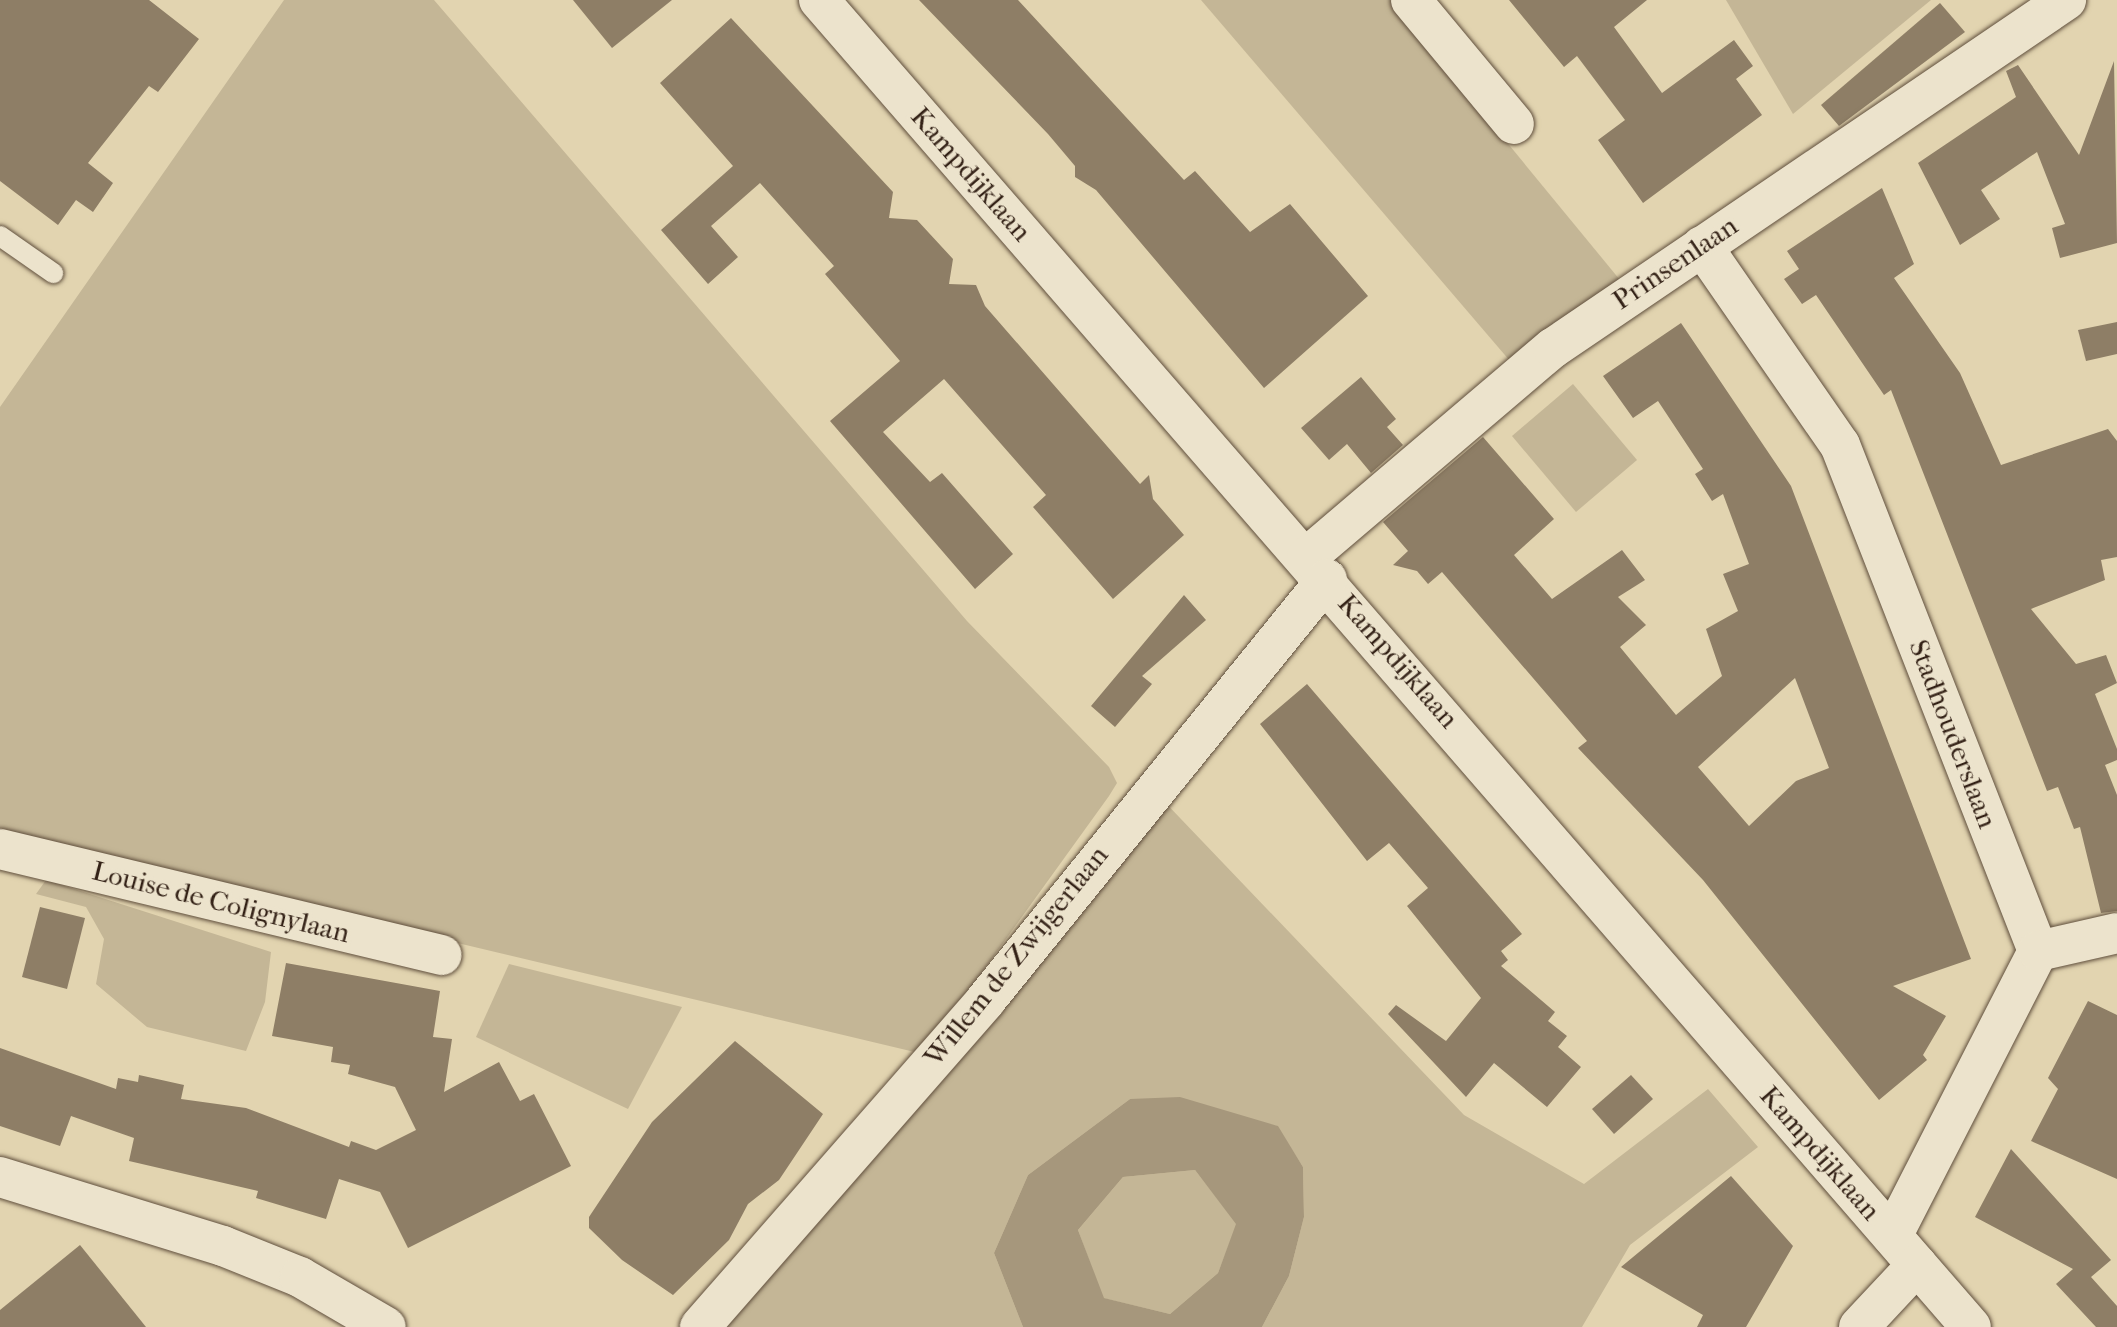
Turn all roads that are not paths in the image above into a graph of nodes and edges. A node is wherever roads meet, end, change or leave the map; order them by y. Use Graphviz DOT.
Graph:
graph roads {
  1 [pos="819,0"];
  2 [pos="1411,0"];
  3 [pos="2066,0"];
  4 [pos="1514,124"];
  5 [pos="0,236"];
  6 [pos="1702,246"];
  7 [pos="53,273"];
  8 [pos="1317,568"];
  9 [pos="0,849"];
  10 [pos="2117,933"];
  11 [pos="2038,951"];
  12 [pos="441,955"];
  13 [pos="0,1177"];
  14 [pos="1904,1251"];
  15 [pos="386,1327"];
  16 [pos="700,1327"];
  17 [pos="1859,1327"];
  18 [pos="1971,1327"];
  1 -- 8 [label="street, Kampdijklaan"];
  2 -- 4 [label="street"];
  3 -- 6 [label="street, Prinsenlaan"];
  5 -- 7 [label="lane"];
  6 -- 8 [label="street, Prinsenlaan"];
  6 -- 11 [label="street, Stadhouderslaan"];
  8 -- 14 [label="street, Kampdijklaan"];
  8 -- 16 [label="street, Willem de Zwijgerlaan"];
  9 -- 12 [label="street, Louise de Colignylaan"];
  10 -- 11 [label="street"];
  11 -- 14 [label="street"];
  13 -- 15 [label="street"];
  14 -- 17 [label="street"];
  14 -- 18 [label="street, Kampdijklaan"];
}
